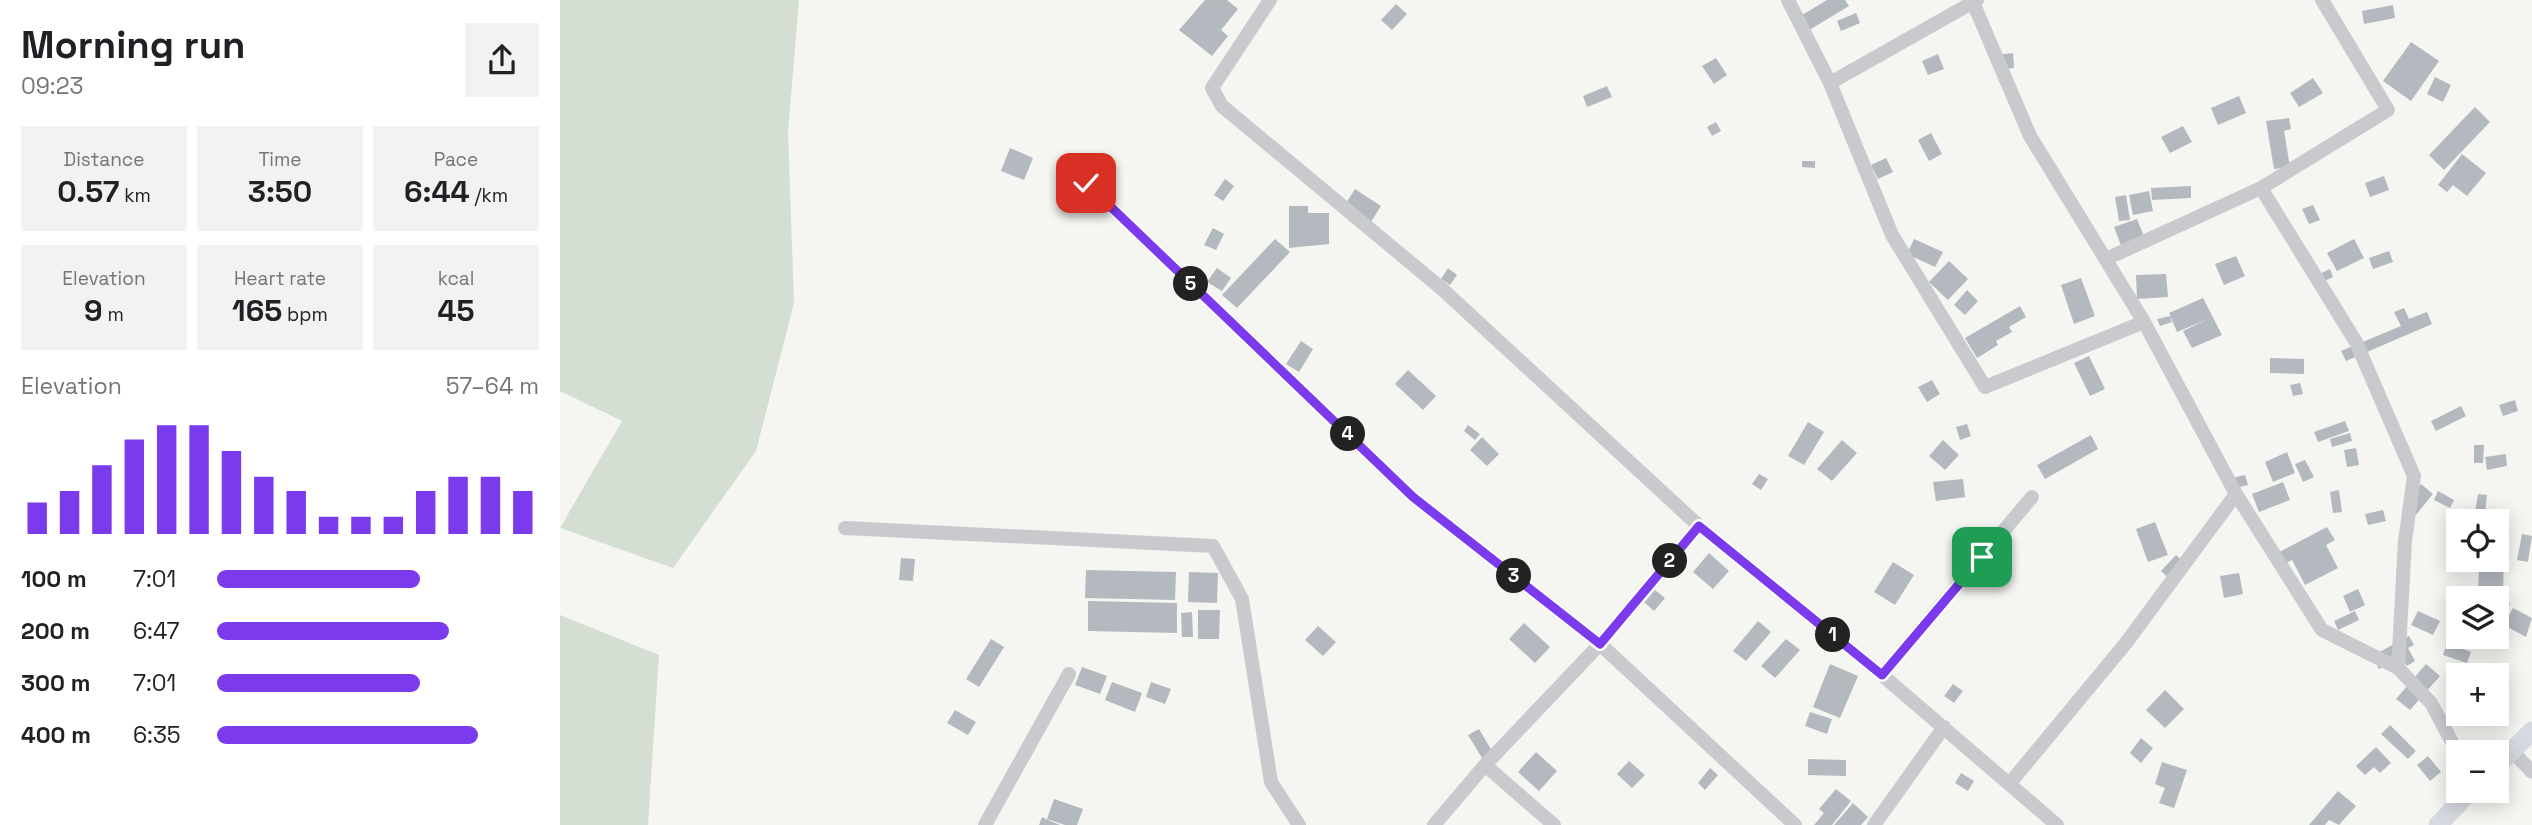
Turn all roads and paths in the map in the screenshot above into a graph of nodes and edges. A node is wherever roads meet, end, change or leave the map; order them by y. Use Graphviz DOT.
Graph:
graph roads {
  1 [pos="1270,0"];
  2 [pos="1788,0"];
  3 [pos="2322,0"];
  4 [pos="1974,1"];
  5 [pos="1830,83"];
  6 [pos="1086,183"];
  7 [pos="2262,188"];
  8 [pos="2108,258"];
  9 [pos="2144,322"];
  10 [pos="2236,494"];
  11 [pos="2032,498"];
  12 [pos="1699,526"];
  13 [pos="845,528"];
  14 [pos="1600,644"];
  15 [pos="2398,668"];
  16 [pos="1069,674"];
  17 [pos="1882,675"];
  18 [pos="1944,727"];
  19 [pos="2532,731"];
  20 [pos="2451,740"];
  21 [pos="2513,752"];
  22 [pos="2509,756"];
  23 [pos="1485,765"];
  24 [pos="2532,772"];
  25 [pos="2010,783"];
  26 [pos="2459,803"];
  27 [pos="985,825"];
  28 [pos="1299,825"];
  29 [pos="1434,825"];
  30 [pos="1554,825"];
  31 [pos="1795,825"];
  32 [pos="1874,825"];
  33 [pos="2057,825"];
  34 [pos="2438,825"];
  1 -- 12 [label="street"];
  2 -- 5 [label="street"];
  3 -- 7 [label="street"];
  4 -- 5 [label="street"];
  4 -- 8 [label="street"];
  5 -- 9 [label="street"];
  6 -- 14 [label="street"];
  7 -- 8 [label="street"];
  7 -- 15 [label="street"];
  8 -- 9 [label="street"];
  9 -- 10 [label="street"];
  10 -- 15 [label="street"];
  10 -- 25 [label="street"];
  11 -- 17 [label="street"];
  12 -- 14 [label="street"];
  12 -- 17 [label="street"];
  13 -- 28 [label="street"];
  14 -- 23 [label="street"];
  14 -- 31 [label="street"];
  15 -- 20 [label="street"];
  16 -- 27 [label="street"];
  17 -- 18 [label="street"];
  18 -- 25 [label="street"];
  18 -- 32 [label="street"];
  19 -- 21 [label="main road"];
  21 -- 22 [label="main road"];
  21 -- 24 [label="street"];
  23 -- 29 [label="street"];
  23 -- 30 [label="street"];
  25 -- 33 [label="street"];
  26 -- 34 [label="main road"];
}
